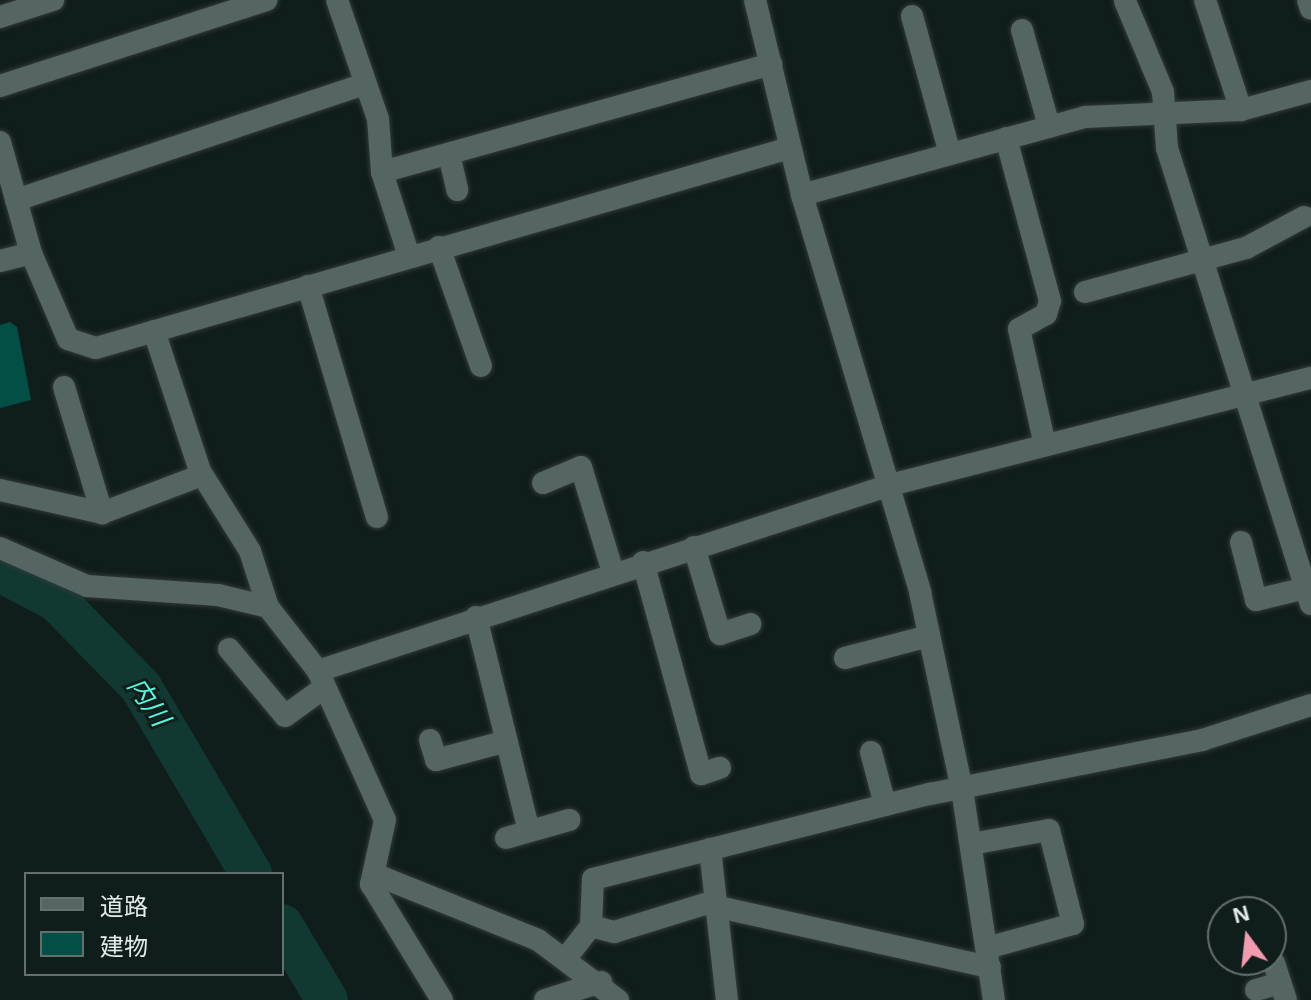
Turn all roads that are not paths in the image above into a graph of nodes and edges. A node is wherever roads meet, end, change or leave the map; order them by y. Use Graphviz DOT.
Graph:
graph roads {
  1 [pos="53,0"];
  2 [pos="266,0"];
  3 [pos="337,0"];
  4 [pos="755,0"];
  5 [pos="1205,0"];
  6 [pos="1308,0"];
  7 [pos="1125,1"];
  8 [pos="1311,9"];
  9 [pos="912,16"];
  10 [pos="0,17"];
  11 [pos="1022,30"];
  12 [pos="771,64"];
  13 [pos="361,85"];
  14 [pos="0,86"];
  15 [pos="1311,91"];
  16 [pos="1241,110"];
  17 [pos="1164,118"];
  18 [pos="1049,126"];
  19 [pos="1006,138"];
  20 [pos="0,142"];
  21 [pos="790,148"];
  22 [pos="449,154"];
  23 [pos="950,154"];
  24 [pos="382,172"];
  25 [pos="457,190"];
  26 [pos="802,195"];
  27 [pos="16,200"];
  28 [pos="1304,217"];
  29 [pos="439,247"];
  30 [pos="31,253"];
  31 [pos="409,256"];
  32 [pos="0,261"];
  33 [pos="1201,262"];
  34 [pos="308,286"];
  35 [pos="1085,292"];
  36 [pos="154,331"];
  37 [pos="481,366"];
  38 [pos="1311,378"];
  39 [pos="64,387"];
  40 [pos="1244,393"];
  41 [pos="1045,445"];
  42 [pos="202,475"];
  43 [pos="543,483"];
  44 [pos="890,485"];
  45 [pos="0,490"];
  46 [pos="102,513"];
  47 [pos="377,517"];
  48 [pos="1241,542"];
  49 [pos="694,547"];
  50 [pos="0,548"];
  51 [pos="643,562"];
  52 [pos="613,572"];
  53 [pos="1308,596"];
  54 [pos="268,607"];
  55 [pos="476,617"];
  56 [pos="750,624"];
  57 [pos="929,636"];
  58 [pos="229,649"];
  59 [pos="845,658"];
  60 [pos="322,679"];
  61 [pos="1311,705"];
  62 [pos="430,740"];
  63 [pos="507,741"];
  64 [pos="871,752"];
  65 [pos="720,768"];
  66 [pos="962,789"];
  67 [pos="885,805"];
  68 [pos="569,820"];
  69 [pos="529,831"];
  70 [pos="506,838"];
  71 [pos="971,844"];
  72 [pos="710,849"];
  73 [pos="374,874"];
  74 [pos="718,907"];
  75 [pos="591,926"];
  76 [pos="988,957"];
  77 [pos="566,958"];
  78 [pos="601,982"];
  79 [pos="1280,982"];
  80 [pos="1256,990"];
  81 [pos="442,1000"];
  82 [pos="545,1000"];
  83 [pos="618,1000"];
  84 [pos="727,1000"];
  85 [pos="994,1000"];
  1 -- 10 [label="street"];
  2 -- 14 [label="street"];
  3 -- 13 [label="street"];
  4 -- 12 [label="street"];
  5 -- 16 [label="street"];
  6 -- 8 [label="street"];
  7 -- 17 [label="street"];
  9 -- 23 [label="street"];
  11 -- 18 [label="street"];
  12 -- 21 [label="street"];
  12 -- 22 [label="street"];
  13 -- 24 [label="street"];
  13 -- 27 [label="street"];
  15 -- 16 [label="street"];
  16 -- 17 [label="street"];
  17 -- 18 [label="street"];
  17 -- 33 [label="street"];
  18 -- 19 [label="street"];
  19 -- 23 [label="street"];
  19 -- 41 [label="street"];
  20 -- 27 [label="street"];
  21 -- 26 [label="street"];
  21 -- 29 [label="street"];
  22 -- 24 [label="street"];
  22 -- 25 [label="street"];
  23 -- 26 [label="street"];
  24 -- 31 [label="street"];
  26 -- 44 [label="street"];
  27 -- 30 [label="street"];
  28 -- 33 [label="street"];
  29 -- 31 [label="street"];
  29 -- 37 [label="street"];
  30 -- 32 [label="street"];
  30 -- 36 [label="street"];
  31 -- 34 [label="street"];
  33 -- 35 [label="street"];
  33 -- 40 [label="street"];
  34 -- 36 [label="street"];
  34 -- 47 [label="street"];
  36 -- 42 [label="street"];
  38 -- 40 [label="street"];
  39 -- 46 [label="street"];
  40 -- 41 [label="street"];
  40 -- 53 [label="street"];
  41 -- 44 [label="street"];
  42 -- 46 [label="street"];
  42 -- 54 [label="street"];
  43 -- 52 [label="street"];
  44 -- 49 [label="street"];
  44 -- 57 [label="street"];
  45 -- 46 [label="street"];
  48 -- 53 [label="street"];
  49 -- 51 [label="street"];
  49 -- 56 [label="street"];
  50 -- 54 [label="street"];
  51 -- 52 [label="street"];
  51 -- 65 [label="street"];
  52 -- 55 [label="street"];
  54 -- 60 [label="street"];
  55 -- 60 [label="street"];
  55 -- 63 [label="street"];
  57 -- 59 [label="street"];
  57 -- 66 [label="street"];
  58 -- 60 [label="street"];
  60 -- 73 [label="street"];
  61 -- 66 [label="street"];
  62 -- 63 [label="street"];
  63 -- 69 [label="street"];
  64 -- 67 [label="street"];
  66 -- 67 [label="street"];
  66 -- 71 [label="street"];
  67 -- 72 [label="street"];
  68 -- 69 [label="street"];
  69 -- 70 [label="street"];
  71 -- 76 [label="street"];
  71 -- 76 [label="street"];
  72 -- 74 [label="street"];
  72 -- 75 [label="street"];
  73 -- 77 [label="street"];
  73 -- 81 [label="street"];
  74 -- 75 [label="street"];
  74 -- 76 [label="street"];
  74 -- 84 [label="street"];
  75 -- 77 [label="street"];
  76 -- 85 [label="street"];
  77 -- 78 [label="street"];
  78 -- 82 [label="street"];
  78 -- 83 [label="street"];
  79 -- 80 [label="street"];
}
